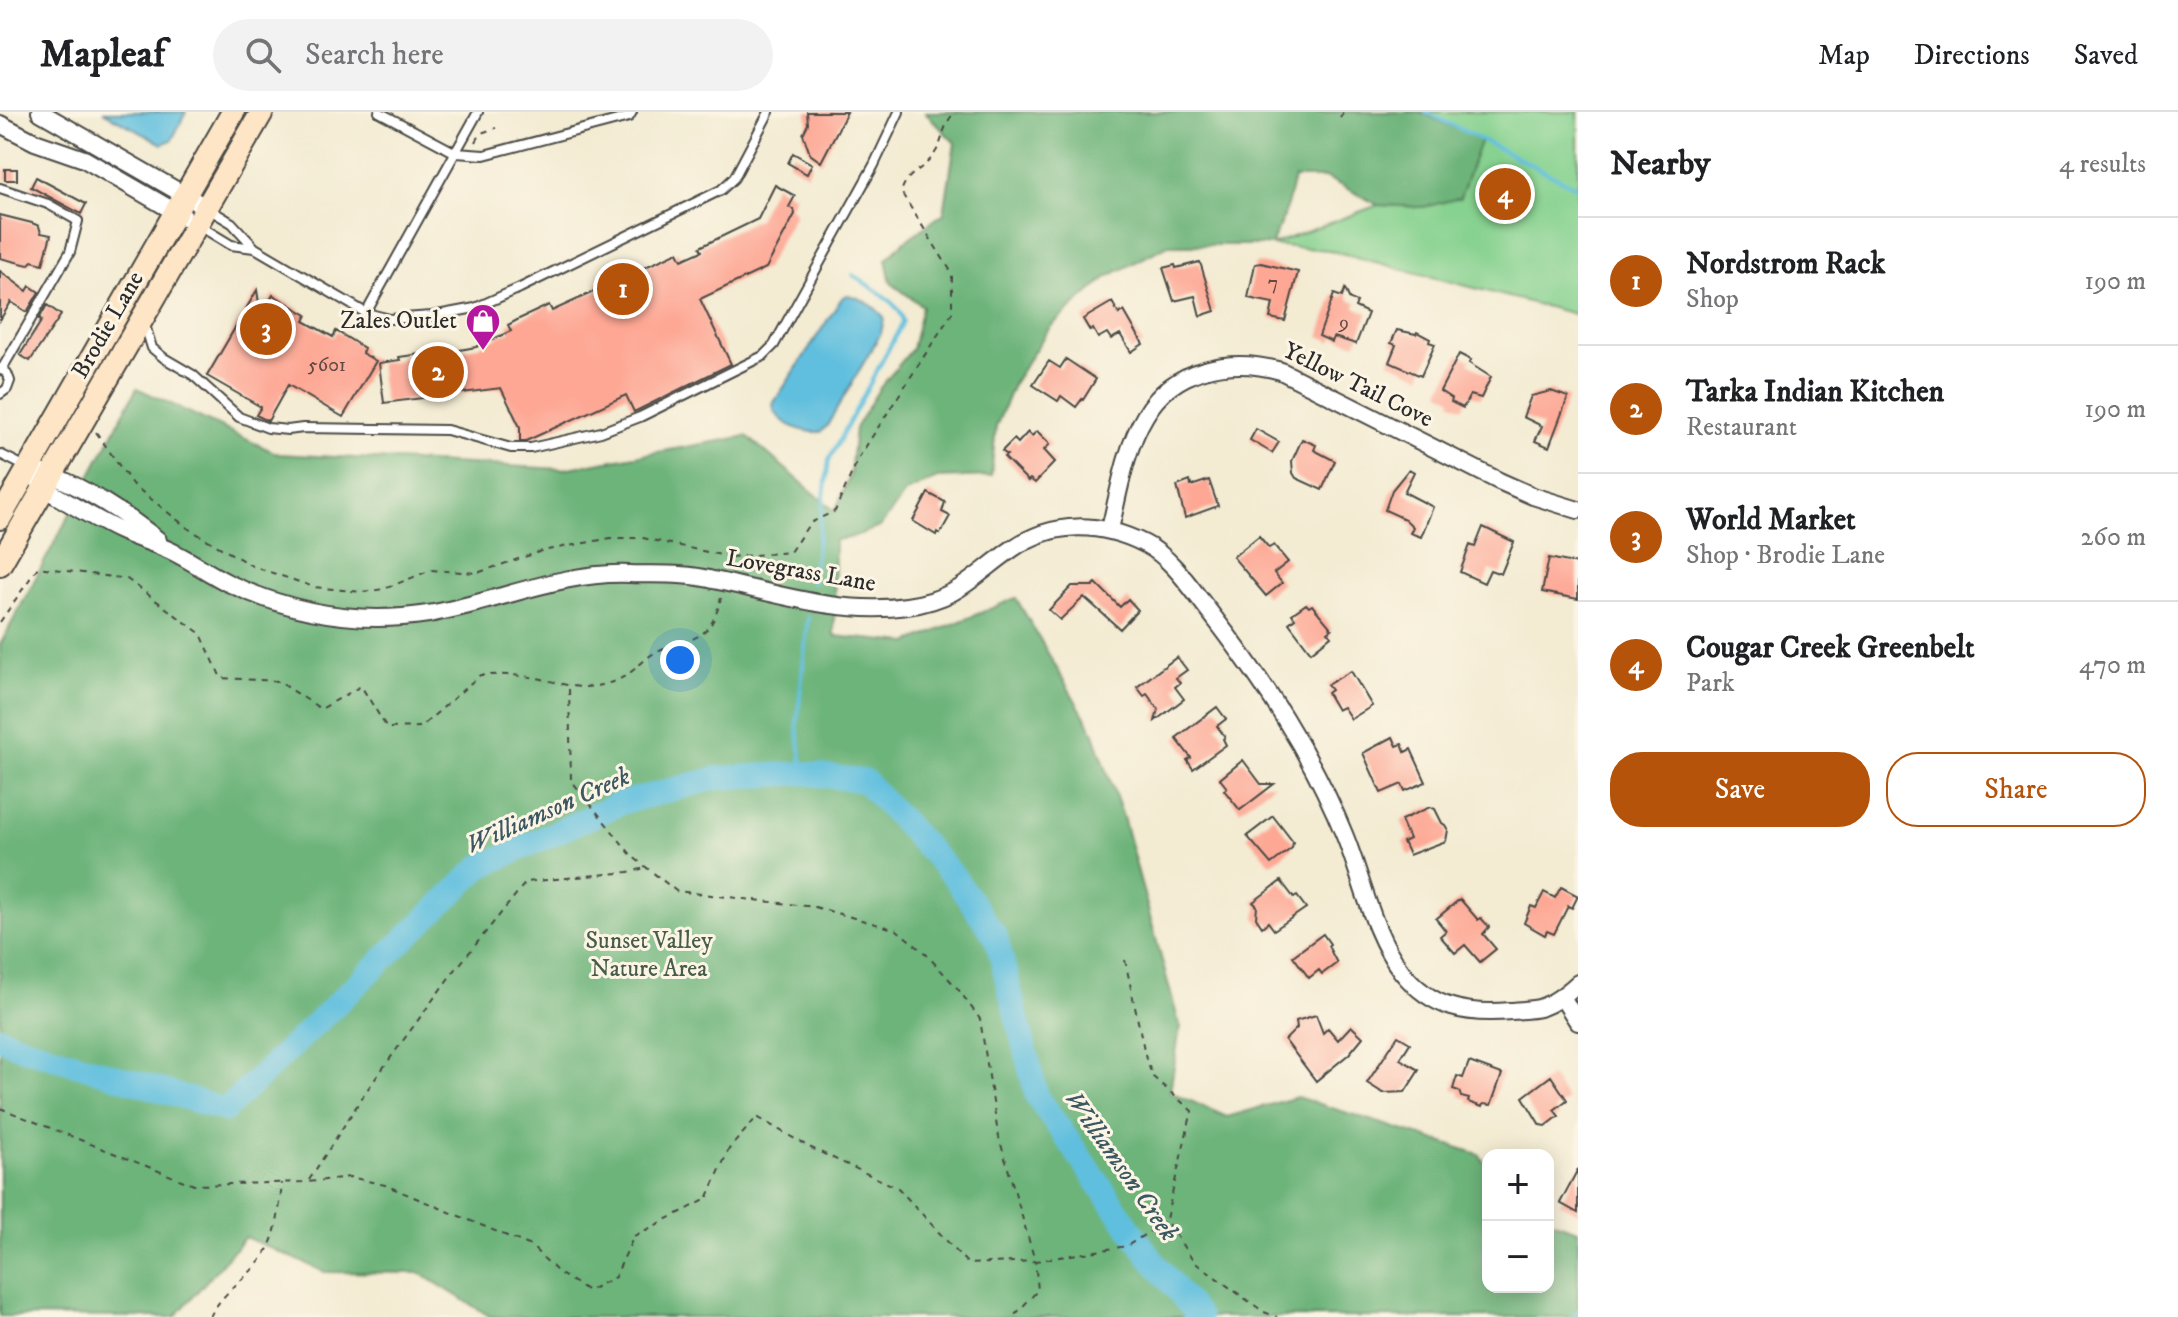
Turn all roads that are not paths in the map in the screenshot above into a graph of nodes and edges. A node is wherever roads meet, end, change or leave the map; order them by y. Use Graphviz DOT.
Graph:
graph roads {
  1 [pos="40,112"];
  2 [pos="233,112"];
  3 [pos="262,112"];
  4 [pos="379,112"];
  5 [pos="478,112"];
  6 [pos="632,112"];
  7 [pos="769,112"];
  8 [pos="899,112"];
  9 [pos="0,124"];
  10 [pos="456,153"];
  11 [pos="0,188"];
  12 [pos="180,204"];
  13 [pos="202,216"];
  14 [pos="255,248"];
  15 [pos="146,311"];
  16 [pos="366,313"];
  17 [pos="1,369"];
  18 [pos="0,394"];
  19 [pos="0,454"];
  20 [pos="29,469"];
  21 [pos="48,482"];
  22 [pos="1578,510"];
  23 [pos="0,518"];
  24 [pos="1110,529"];
  25 [pos="0,564"];
  26 [pos="1578,983"];
  27 [pos="1562,997"];
  28 [pos="1578,1022"];
  1 -- 12 [label="street"];
  2 -- 12 [label="main road, Brodie Lane"];
  3 -- 13 [label="main road, Brodie Lane"];
  4 -- 10 [label="lane"];
  5 -- 10 [label="lane"];
  6 -- 10 [label="lane"];
  7 -- 16 [label="lane"];
  8 -- 15 [label="lane"];
  9 -- 12 [label="street"];
  10 -- 16 [label="lane"];
  11 -- 17 [label="lane"];
  12 -- 13 [label="street"];
  12 -- 20 [label="main road, Brodie Lane"];
  13 -- 14 [label="lane"];
  13 -- 14 [label="lane"];
  13 -- 15 [label="main road, Brodie Lane"];
  14 -- 16 [label="lane"];
  15 -- 21 [label="main road, Brodie Lane"];
  17 -- 18 [label="lane"];
  19 -- 20 [label="lane"];
  20 -- 21 [label="street, Lovegrass Lane"];
  20 -- 23 [label="main road, Brodie Lane"];
  21 -- 24 [label="street, Lovegrass Lane"];
  21 -- 25 [label="main road, Brodie Lane"];
  22 -- 24 [label="street, Yellow Tail Cove"];
  24 -- 27 [label="street, Lovegrass Lane"];
  26 -- 27 [label="street, Lovegrass Lane"];
  27 -- 28 [label="street"];
}
